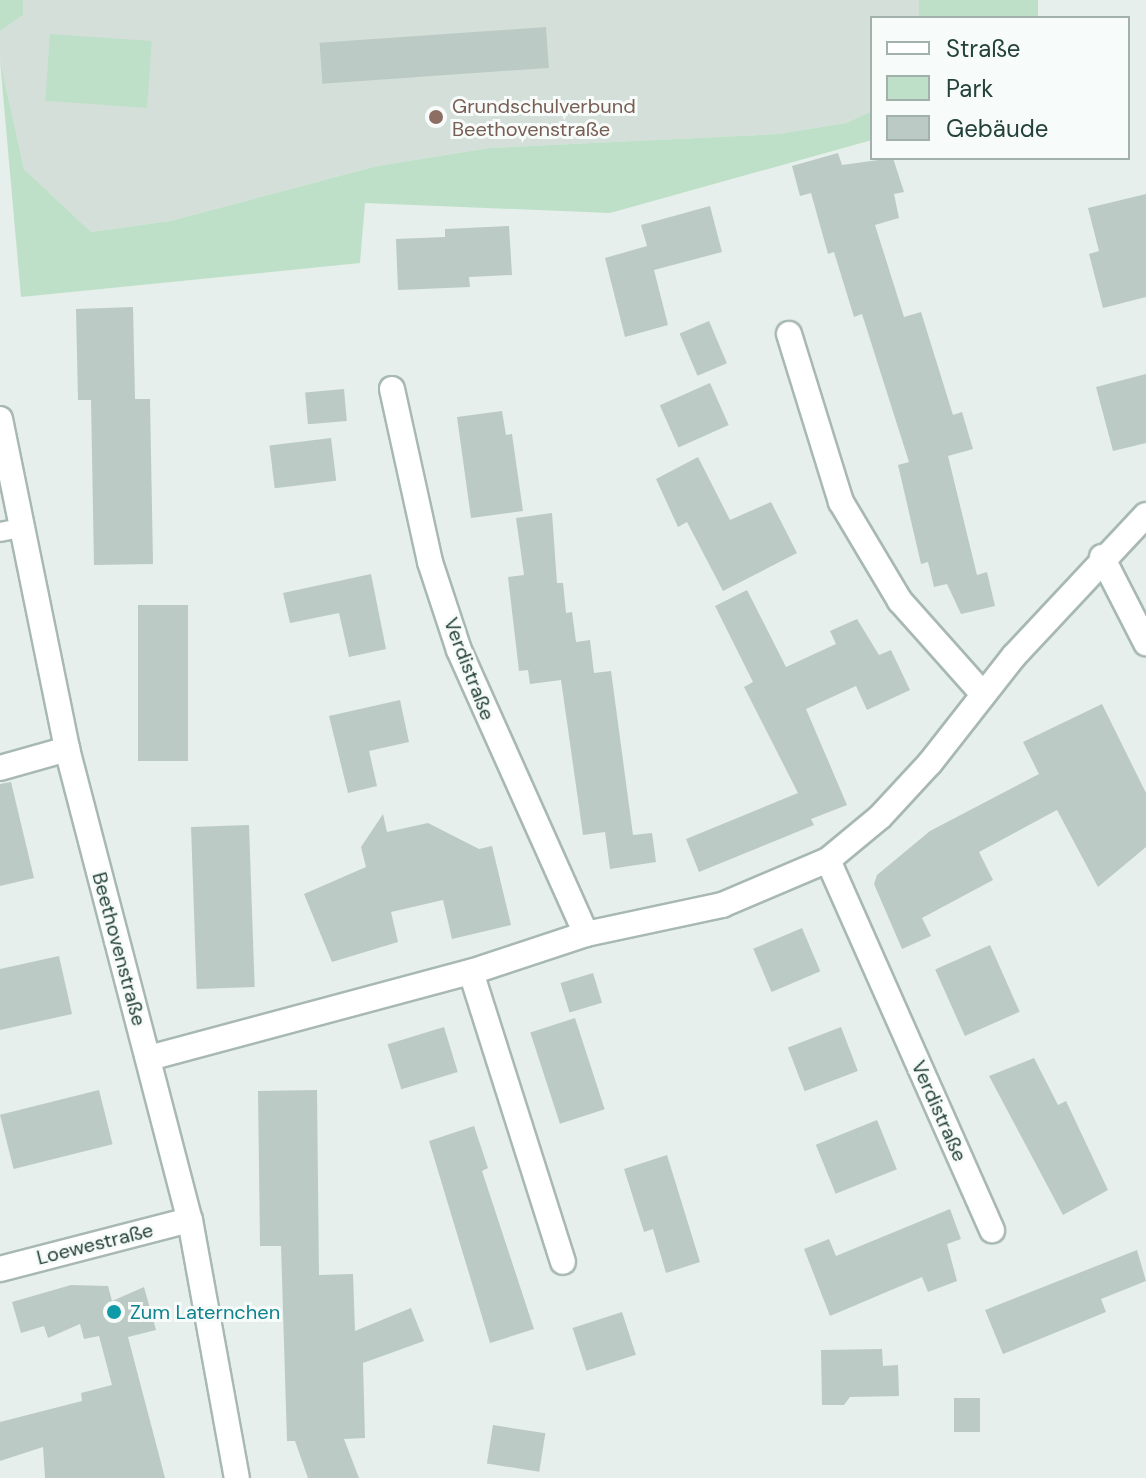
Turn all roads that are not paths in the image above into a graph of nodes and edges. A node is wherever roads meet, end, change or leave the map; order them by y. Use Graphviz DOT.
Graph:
graph roads {
  1 [pos="789,334"];
  2 [pos="392,389"];
  3 [pos="0,419"];
  4 [pos="1146,515"];
  5 [pos="10,530"];
  6 [pos="1102,557"];
  7 [pos="1146,643"];
  8 [pos="983,694"];
  9 [pos="67,749"];
  10 [pos="0,768"];
  11 [pos="828,860"];
  12 [pos="586,934"];
  13 [pos="471,972"];
  14 [pos="149,1058"];
  15 [pos="190,1220"];
  16 [pos="992,1230"];
  17 [pos="563,1262"];
  18 [pos="0,1269"];
  19 [pos="237,1478"];
  1 -- 8 [label="street"];
  2 -- 12 [label="street, Verdistraße"];
  3 -- 5 [label="street, Beethovenstraße"];
  4 -- 6 [label="street"];
  5 -- 9 [label="street, Beethovenstraße"];
  6 -- 7 [label="street"];
  6 -- 8 [label="street"];
  8 -- 11 [label="street"];
  9 -- 10 [label="street"];
  9 -- 14 [label="street, Beethovenstraße"];
  11 -- 12 [label="street"];
  11 -- 16 [label="street, Verdistraße"];
  12 -- 13 [label="street"];
  13 -- 14 [label="street"];
  13 -- 17 [label="street"];
  14 -- 15 [label="street, Beethovenstraße"];
  15 -- 18 [label="street, Loewestraße"];
  15 -- 19 [label="street, Beethovenstraße"];
}
